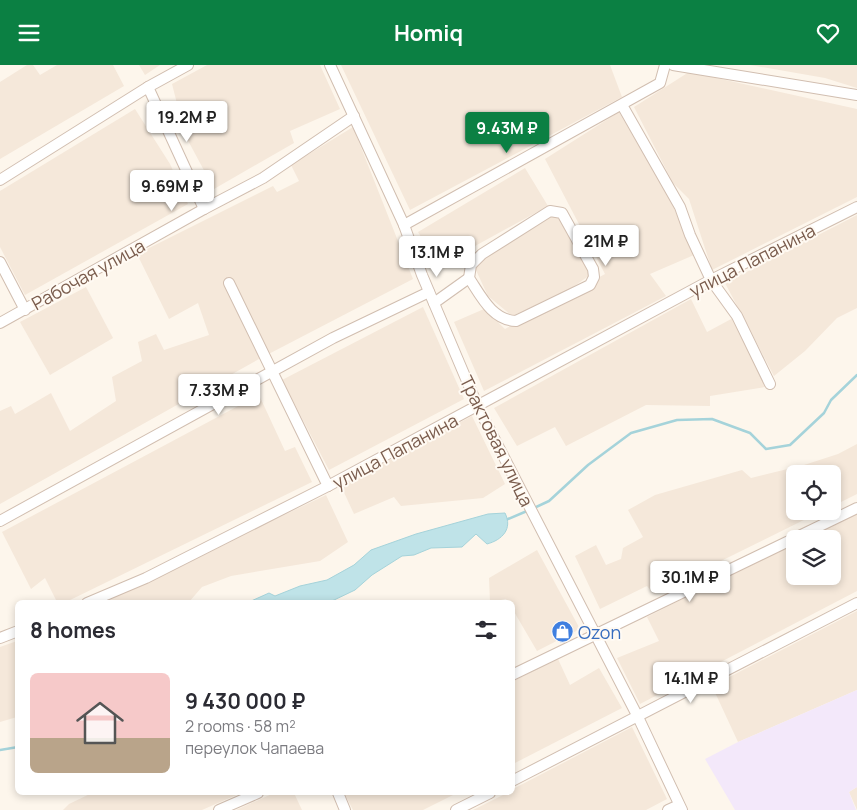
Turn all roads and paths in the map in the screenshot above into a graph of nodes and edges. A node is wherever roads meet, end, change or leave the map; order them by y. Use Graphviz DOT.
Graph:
graph roads {
  1 [pos="188,65"];
  2 [pos="330,65"];
  3 [pos="665,65"];
  4 [pos="673,65"];
  5 [pos="148,87"];
  6 [pos="857,95"];
  7 [pos="622,105"];
  8 [pos="354,116"];
  9 [pos="0,180"];
  10 [pos="857,207"];
  11 [pos="204,209"];
  12 [pos="404,225"];
  13 [pos="0,262"];
  14 [pos="469,278"];
  15 [pos="711,280"];
  16 [pos="229,283"];
  17 [pos="430,292"];
  18 [pos="434,303"];
  19 [pos="25,310"];
  20 [pos="0,323"];
  21 [pos="272,374"];
  22 [pos="770,384"];
  23 [pos="478,407"];
  24 [pos="328,486"];
  25 [pos="857,508"];
  26 [pos="0,521"];
  27 [pos="94,600"];
  28 [pos="857,603"];
  29 [pos="15,632"];
  30 [pos="596,635"];
  31 [pos="0,638"];
  32 [pos="515,674"];
  33 [pos="638,717"];
  34 [pos="515,779"];
  35 [pos="253,795"];
  36 [pos="339,795"];
  37 [pos="486,795"];
  38 [pos="680,807"];
  39 [pos="219,810"];
  40 [pos="345,810"];
  41 [pos="456,810"];
  42 [pos="668,810"];
  1 -- 5 [label="street"];
  2 -- 8 [label="street, Трактовая улица"];
  3 -- 7 [label="street"];
  4 -- 6 [label="street"];
  5 -- 9 [label="street"];
  5 -- 11 [label="street"];
  7 -- 12 [label="street"];
  7 -- 15 [label="street"];
  8 -- 11 [label="street, Рабочая улица"];
  8 -- 12 [label="street, Трактовая улица"];
  10 -- 15 [label="street, улица Папанина"];
  11 -- 19 [label="street, Рабочая улица"];
  12 -- 17 [label="street, Трактовая улица"];
  13 -- 19 [label="street"];
  14 -- 14 [label="street"];
  14 -- 18 [label="street"];
  15 -- 22 [label="street"];
  15 -- 23 [label="street, улица Папанина"];
  16 -- 21 [label="street"];
  17 -- 18 [label="street, Трактовая улица"];
  17 -- 21 [label="street"];
  18 -- 23 [label="street, Трактовая улица"];
  19 -- 20 [label="street, Рабочая улица"];
  21 -- 24 [label="street"];
  21 -- 26 [label="street"];
  23 -- 24 [label="street, улица Папанина"];
  23 -- 30 [label="street, Трактовая улица"];
  24 -- 27 [label="street, улица Папанина"];
  25 -- 30 [label="street"];
  28 -- 33 [label="street"];
  29 -- 31 [label="street"];
  30 -- 32 [label="street"];
  30 -- 33 [label="street, Трактовая улица"];
  33 -- 34 [label="street"];
  33 -- 38 [label="street, Трактовая улица"];
  35 -- 39 [label="street"];
  36 -- 40 [label="street"];
  37 -- 41 [label="street"];
  38 -- 42 [label="street"];
}
